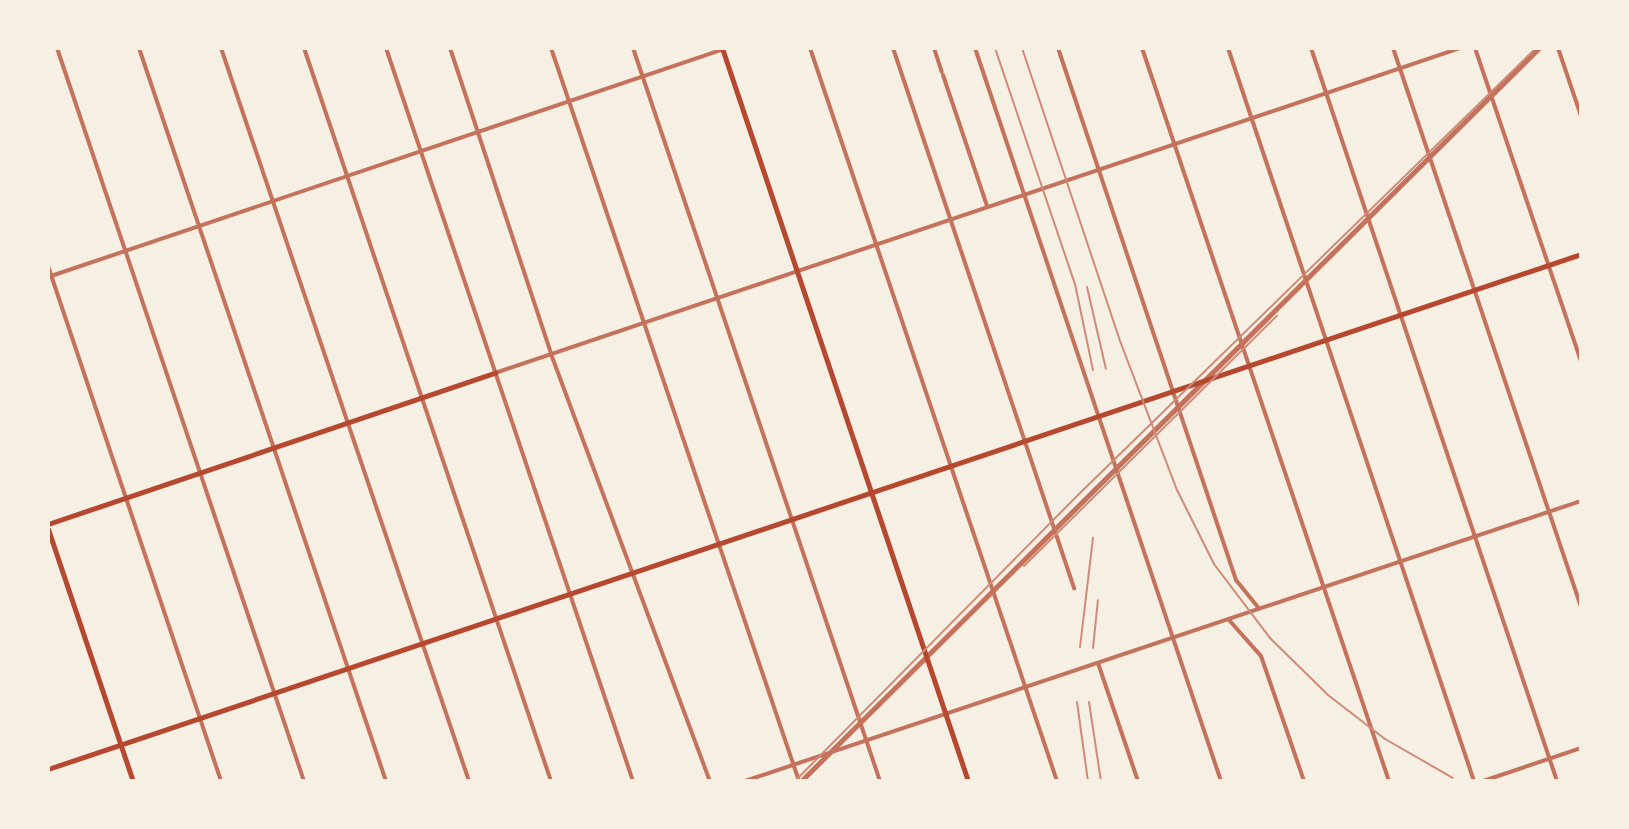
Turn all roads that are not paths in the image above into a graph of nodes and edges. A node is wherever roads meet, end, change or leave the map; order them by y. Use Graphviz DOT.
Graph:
graph roads {
  1 [pos="57,48"];
  2 [pos="139,48"];
  3 [pos="221,48"];
  4 [pos="304,48"];
  5 [pos="386,48"];
  6 [pos="450,48"];
  7 [pos="551,48"];
  8 [pos="633,48"];
  9 [pos="810,48"];
  10 [pos="893,48"];
  11 [pos="934,48"];
  12 [pos="975,48"];
  13 [pos="1058,48"];
  14 [pos="1142,48"];
  15 [pos="1228,48"];
  16 [pos="1311,48"];
  17 [pos="1393,48"];
  18 [pos="1460,48"];
  19 [pos="1475,48"];
  20 [pos="1539,48"];
  21 [pos="1558,48"];
  22 [pos="724,49"];
  23 [pos="1400,68"];
  24 [pos="643,76"];
  25 [pos="1326,93"];
  26 [pos="1491,96"];
  27 [pos="569,101"];
  28 [pos="1581,116"];
  29 [pos="1252,118"];
  30 [pos="477,132"];
  31 [pos="1175,144"];
  32 [pos="421,151"];
  33 [pos="1430,157"];
  34 [pos="1098,170"];
  35 [pos="347,176"];
  36 [pos="1024,195"];
  37 [pos="273,201"];
  38 [pos="987,207"];
  39 [pos="1368,219"];
  40 [pos="950,220"];
  41 [pos="199,226"];
  42 [pos="876,245"];
  43 [pos="125,250"];
  44 [pos="1581,254"];
  45 [pos="1548,265"];
  46 [pos="48,266"];
  47 [pos="797,271"];
  48 [pos="50,276"];
  49 [pos="1306,280"];
  50 [pos="1474,290"];
  51 [pos="717,298"];
  52 [pos="1400,315"];
  53 [pos="643,323"];
  54 [pos="1326,340"];
  55 [pos="1242,345"];
  56 [pos="551,354"];
  57 [pos="1581,362"];
  58 [pos="1249,366"];
  59 [pos="495,373"];
  60 [pos="1207,380"];
  61 [pos="1172,391"];
  62 [pos="422,397"];
  63 [pos="1178,409"];
  64 [pos="1099,416"];
  65 [pos="347,423"];
  66 [pos="1025,441"];
  67 [pos="274,448"];
  68 [pos="951,466"];
  69 [pos="1117,469"];
  70 [pos="200,472"];
  71 [pos="872,493"];
  72 [pos="126,497"];
  73 [pos="1581,501"];
  74 [pos="1549,512"];
  75 [pos="792,520"];
  76 [pos="48,526"];
  77 [pos="1055,530"];
  78 [pos="1475,537"];
  79 [pos="718,545"];
  80 [pos="1401,562"];
  81 [pos="632,574"];
  82 [pos="1324,587"];
  83 [pos="1074,588"];
  84 [pos="993,592"];
  85 [pos="570,594"];
  86 [pos="1581,607"];
  87 [pos="1260,609"];
  88 [pos="496,619"];
  89 [pos="1230,619"];
  90 [pos="1173,638"];
  91 [pos="422,644"];
  92 [pos="926,655"];
  93 [pos="1098,663"];
  94 [pos="348,669"];
  95 [pos="1025,688"];
  96 [pos="274,694"];
  97 [pos="946,715"];
  98 [pos="201,719"];
  99 [pos="860,722"];
  100 [pos="866,740"];
  101 [pos="121,746"];
  102 [pos="1581,748"];
  103 [pos="831,751"];
  104 [pos="1550,758"];
  105 [pos="792,765"];
  106 [pos="48,769"];
  107 [pos="133,781"];
  108 [pos="221,781"];
  109 [pos="304,781"];
  110 [pos="386,781"];
  111 [pos="469,781"];
  112 [pos="551,781"];
  113 [pos="633,781"];
  114 [pos="710,781"];
  115 [pos="745,781"];
  116 [pos="800,781"];
  117 [pos="880,781"];
  118 [pos="968,781"];
  119 [pos="1057,781"];
  120 [pos="1138,781"];
  121 [pos="1221,781"];
  122 [pos="1304,781"];
  123 [pos="1389,781"];
  124 [pos="1474,781"];
  125 [pos="1483,781"];
  126 [pos="1557,781"];
  1 -- 43 [label="street"];
  2 -- 41 [label="street"];
  3 -- 37 [label="street"];
  4 -- 35 [label="street"];
  5 -- 32 [label="street"];
  6 -- 30 [label="street"];
  7 -- 27 [label="street"];
  8 -- 24 [label="street"];
  9 -- 42 [label="street"];
  10 -- 40 [label="street"];
  11 -- 38 [label="street"];
  12 -- 36 [label="street"];
  13 -- 34 [label="street"];
  14 -- 31 [label="street"];
  15 -- 29 [label="street"];
  16 -- 25 [label="street"];
  17 -- 23 [label="street"];
  18 -- 23 [label="street"];
  19 -- 26 [label="street"];
  20 -- 26 [label="street"];
  21 -- 28 [label="street"];
  22 -- 24 [label="street"];
  22 -- 47 [label="main road"];
  23 -- 25 [label="street"];
  23 -- 33 [label="street"];
  24 -- 27 [label="street"];
  24 -- 51 [label="street"];
  25 -- 29 [label="street"];
  25 -- 39 [label="street"];
  26 -- 33 [label="street"];
  26 -- 45 [label="street"];
  27 -- 30 [label="street"];
  27 -- 53 [label="street"];
  29 -- 31 [label="street"];
  29 -- 49 [label="street"];
  30 -- 32 [label="street"];
  30 -- 56 [label="street"];
  31 -- 34 [label="street"];
  31 -- 55 [label="street"];
  32 -- 35 [label="street"];
  32 -- 59 [label="street"];
  33 -- 39 [label="street"];
  33 -- 50 [label="street"];
  34 -- 36 [label="street"];
  34 -- 61 [label="street"];
  35 -- 37 [label="street"];
  35 -- 62 [label="street"];
  36 -- 38 [label="street"];
  36 -- 64 [label="street"];
  37 -- 41 [label="street"];
  37 -- 65 [label="street"];
  38 -- 40 [label="street"];
  39 -- 49 [label="street"];
  39 -- 52 [label="street"];
  40 -- 42 [label="street"];
  40 -- 66 [label="street"];
  41 -- 43 [label="street"];
  41 -- 67 [label="street"];
  42 -- 47 [label="street"];
  42 -- 68 [label="street"];
  43 -- 48 [label="street"];
  43 -- 70 [label="street"];
  44 -- 45 [label="main road"];
  45 -- 50 [label="main road"];
  45 -- 57 [label="street"];
  46 -- 48 [label="street"];
  47 -- 51 [label="street"];
  47 -- 71 [label="main road"];
  48 -- 72 [label="street"];
  49 -- 54 [label="street"];
  49 -- 55 [label="street"];
  50 -- 52 [label="main road"];
  50 -- 74 [label="street"];
  51 -- 53 [label="street"];
  51 -- 75 [label="street"];
  52 -- 54 [label="main road"];
  52 -- 78 [label="street"];
  53 -- 56 [label="street"];
  53 -- 79 [label="street"];
  54 -- 58 [label="main road"];
  54 -- 80 [label="street"];
  55 -- 58 [label="street"];
  55 -- 60 [label="street"];
  56 -- 59 [label="street"];
  56 -- 81 [label="street"];
  58 -- 60 [label="main road"];
  58 -- 82 [label="street"];
  59 -- 62 [label="main road"];
  59 -- 85 [label="street"];
  60 -- 61 [label="main road"];
  60 -- 63 [label="street"];
  61 -- 63 [label="street"];
  61 -- 64 [label="main road"];
  62 -- 65 [label="main road"];
  62 -- 88 [label="street"];
  63 -- 69 [label="street"];
  63 -- 87 [label="street"];
  64 -- 66 [label="main road"];
  64 -- 69 [label="street"];
  65 -- 67 [label="main road"];
  65 -- 91 [label="street"];
  66 -- 68 [label="main road"];
  66 -- 77 [label="street"];
  67 -- 70 [label="main road"];
  67 -- 94 [label="street"];
  68 -- 71 [label="main road"];
  68 -- 84 [label="street"];
  69 -- 77 [label="street"];
  69 -- 90 [label="street"];
  70 -- 72 [label="main road"];
  70 -- 96 [label="street"];
  71 -- 75 [label="main road"];
  71 -- 92 [label="main road"];
  72 -- 76 [label="main road"];
  72 -- 98 [label="street"];
  73 -- 74 [label="street"];
  74 -- 78 [label="street"];
  74 -- 86 [label="street"];
  75 -- 79 [label="main road"];
  75 -- 99 [label="street"];
  76 -- 101 [label="main road"];
  77 -- 83 [label="street"];
  77 -- 84 [label="street"];
  78 -- 80 [label="street"];
  78 -- 104 [label="street"];
  79 -- 81 [label="main road"];
  79 -- 105 [label="street"];
  80 -- 82 [label="street"];
  80 -- 124 [label="street"];
  81 -- 85 [label="main road"];
  81 -- 114 [label="street"];
  82 -- 87 [label="street"];
  82 -- 123 [label="street"];
  84 -- 92 [label="street"];
  84 -- 95 [label="street"];
  85 -- 88 [label="main road"];
  85 -- 113 [label="street"];
  87 -- 89 [label="street"];
  88 -- 91 [label="main road"];
  88 -- 112 [label="street"];
  89 -- 90 [label="street"];
  89 -- 122 [label="street"];
  90 -- 93 [label="street"];
  90 -- 121 [label="street"];
  91 -- 94 [label="main road"];
  91 -- 111 [label="street"];
  92 -- 97 [label="main road"];
  92 -- 99 [label="street"];
  93 -- 95 [label="street"];
  93 -- 120 [label="street"];
  94 -- 96 [label="main road"];
  94 -- 110 [label="street"];
  95 -- 97 [label="street"];
  95 -- 119 [label="street"];
  96 -- 98 [label="main road"];
  96 -- 109 [label="street"];
  97 -- 100 [label="street"];
  97 -- 118 [label="main road"];
  98 -- 101 [label="main road"];
  98 -- 108 [label="street"];
  99 -- 100 [label="street"];
  99 -- 103 [label="street"];
  100 -- 103 [label="street"];
  100 -- 117 [label="street"];
  101 -- 106 [label="main road"];
  101 -- 107 [label="main road"];
  102 -- 104 [label="street"];
  103 -- 105 [label="street"];
  103 -- 116 [label="street"];
  104 -- 125 [label="street"];
  104 -- 126 [label="street"];
  105 -- 115 [label="street"];
  105 -- 116 [label="street"];
}
